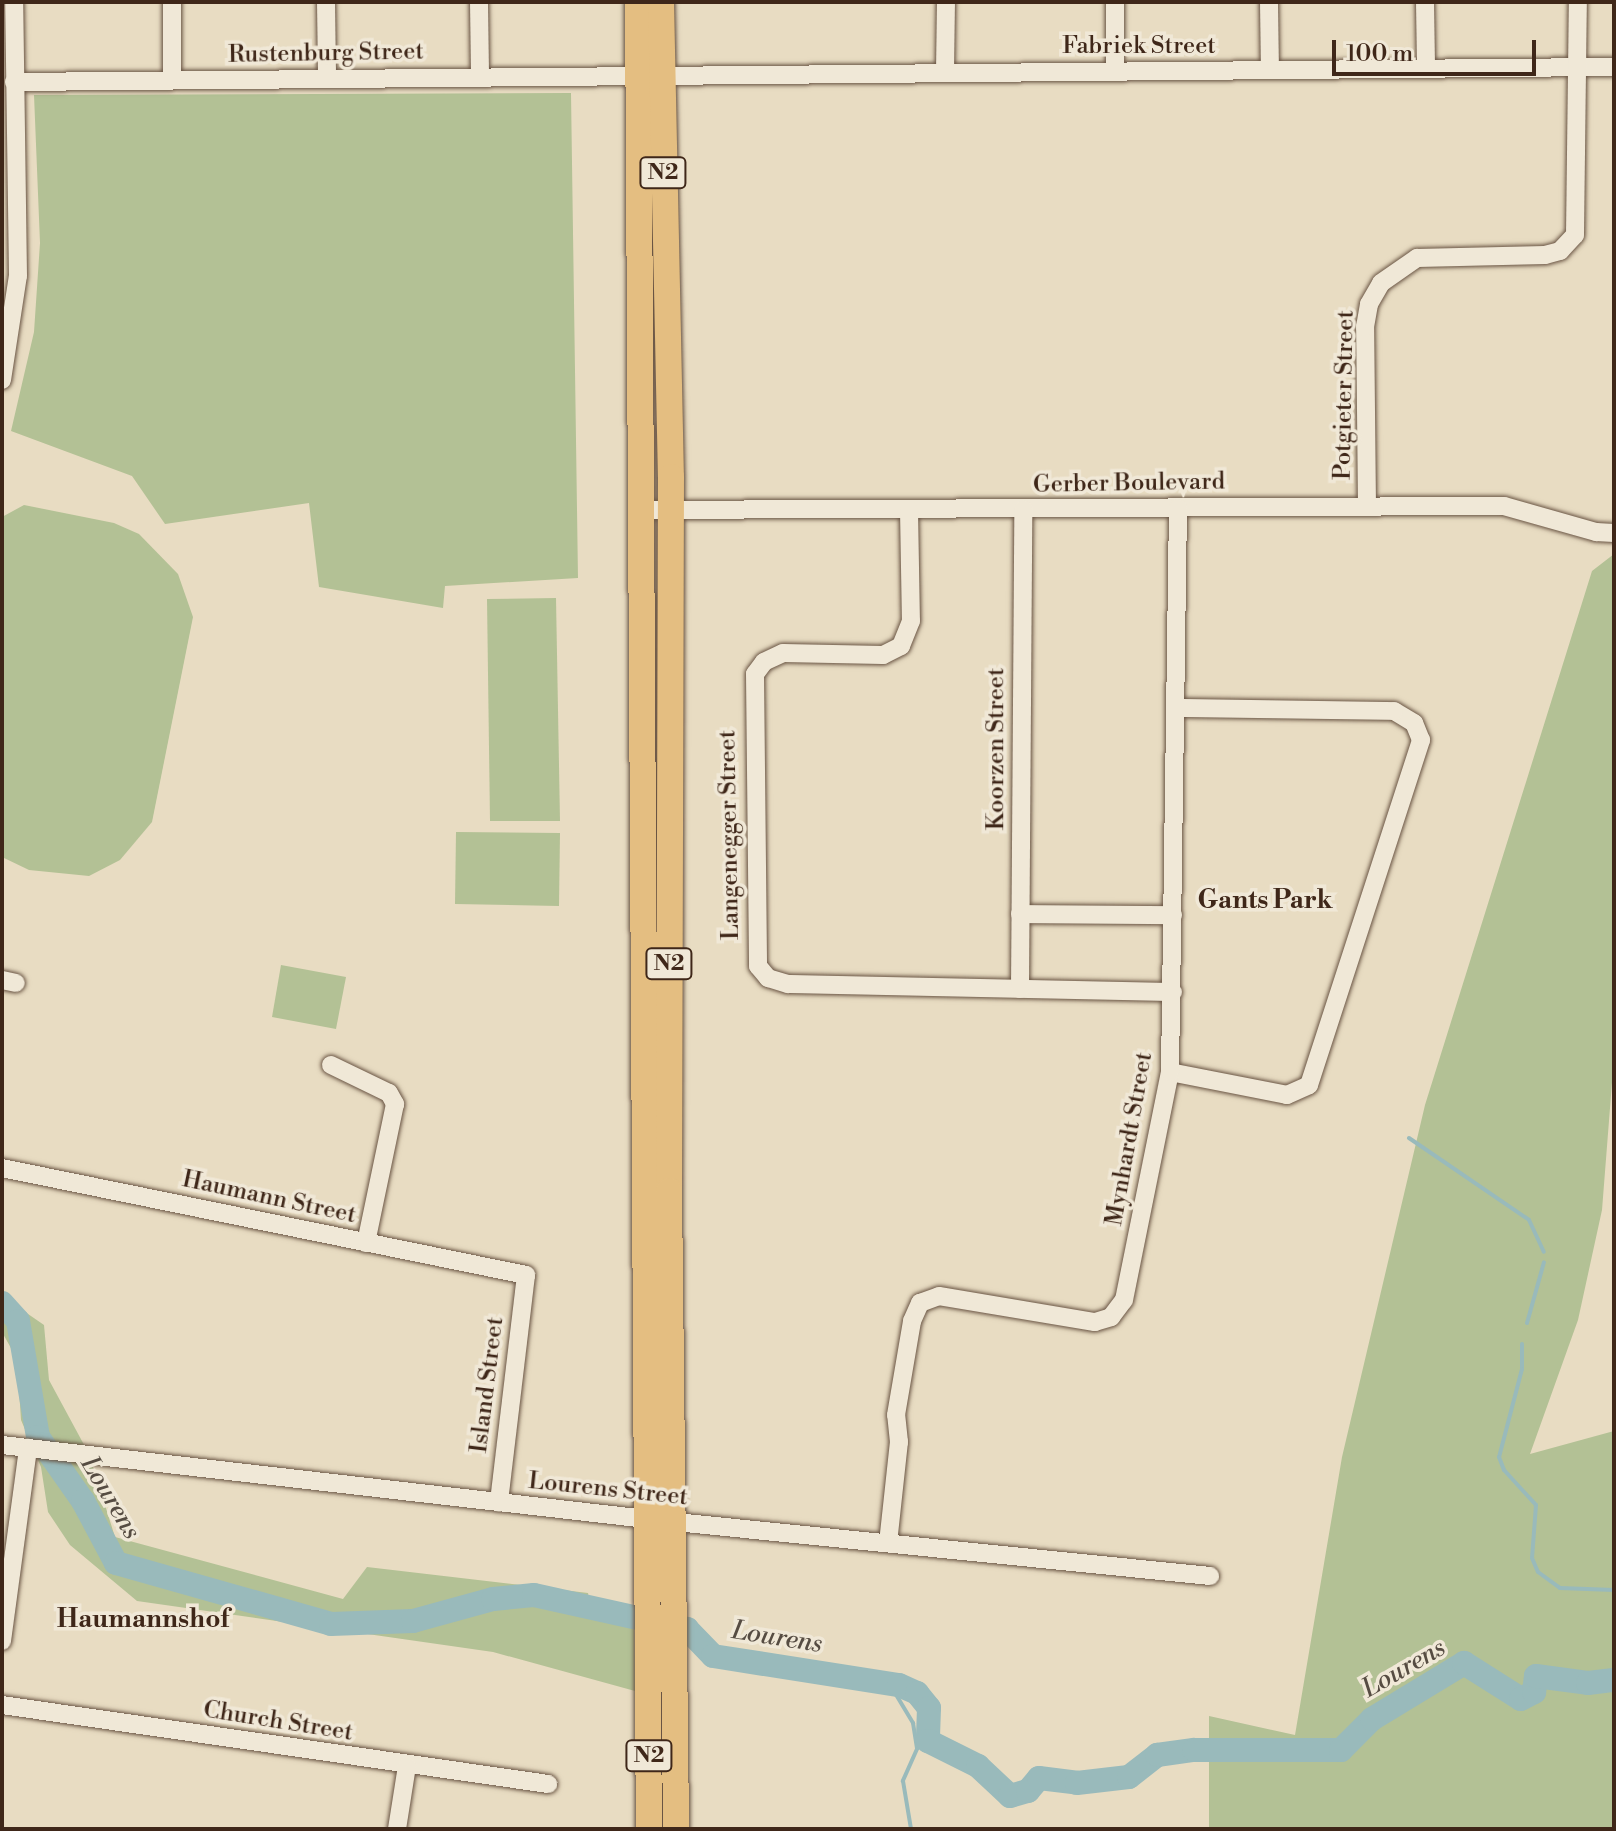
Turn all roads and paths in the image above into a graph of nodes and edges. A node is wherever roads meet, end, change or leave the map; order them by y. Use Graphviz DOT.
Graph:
graph roads {
  1 [pos="14,2"];
  2 [pos="172,2"];
  3 [pos="326,2"];
  4 [pos="479,2"];
  5 [pos="638,2"];
  6 [pos="661,2"];
  7 [pos="946,2"];
  8 [pos="1115,2"];
  9 [pos="1269,2"];
  10 [pos="1425,2"];
  11 [pos="1578,2"];
  12 [pos="1578,67"];
  13 [pos="1614,67"];
  14 [pos="1426,68"];
  15 [pos="1270,70"];
  16 [pos="1115,71"];
  17 [pos="945,72"];
  18 [pos="651,73"];
  19 [pos="480,77"];
  20 [pos="327,78"];
  21 [pos="172,80"];
  22 [pos="14,82"];
  23 [pos="2,380"];
  24 [pos="1367,506"];
  25 [pos="1178,508"];
  26 [pos="1023,509"];
  27 [pos="640,510"];
  28 [pos="669,510"];
  29 [pos="909,510"];
  30 [pos="1614,533"];
  31 [pos="1176,708"];
  32 [pos="1020,914"];
  33 [pos="1173,915"];
  34 [pos="1020,989"];
  35 [pos="1173,992"];
  36 [pos="331,1065"];
  37 [pos="1170,1072"];
  38 [pos="2,1168"];
  39 [pos="366,1243"];
  40 [pos="526,1275"];
  41 [pos="2,1445"];
  42 [pos="34,1449"];
  43 [pos="499,1502"];
  44 [pos="646,1519"];
  45 [pos="676,1522"];
  46 [pos="888,1543"];
  47 [pos="1210,1576"];
  48 [pos="2,1641"];
  49 [pos="2,1705"];
  50 [pos="407,1766"];
  51 [pos="548,1784"];
  52 [pos="397,1829"];
  53 [pos="649,1829"];
  54 [pos="676,1829"];
  1 -- 22 [label="street"];
  2 -- 21 [label="street"];
  3 -- 20 [label="street"];
  4 -- 19 [label="street"];
  5 -- 18 [label="highway, N2"];
  6 -- 18 [label="highway, N2"];
  7 -- 17 [label="street"];
  8 -- 16 [label="street"];
  9 -- 15 [label="street"];
  10 -- 14 [label="street"];
  11 -- 12 [label="street, Potgieter Street"];
  12 -- 13 [label="street, Fabriek Street"];
  12 -- 14 [label="street, Fabriek Street"];
  12 -- 24 [label="street, Potgieter Street"];
  14 -- 15 [label="street, Fabriek Street"];
  15 -- 16 [label="street, Fabriek Street"];
  16 -- 17 [label="street, Fabriek Street"];
  17 -- 18 [label="street, Fabriek Street"];
  18 -- 19 [label="street, Rustenburg Street"];
  18 -- 27 [label="highway, N2"];
  18 -- 28 [label="highway, N2"];
  19 -- 20 [label="street, Rustenburg Street"];
  20 -- 21 [label="street, Rustenburg Street"];
  21 -- 22 [label="street, Rustenburg Street"];
  22 -- 23 [label="street"];
  24 -- 25 [label="street, Gerber Boulevard"];
  24 -- 30 [label="street, Gerber Boulevard"];
  25 -- 26 [label="street, Gerber Boulevard"];
  25 -- 31 [label="street, Mynhardt Street"];
  26 -- 29 [label="street, Gerber Boulevard"];
  26 -- 32 [label="street, Koorzen Street"];
  27 -- 28 [label="street, Gerber Boulevard"];
  27 -- 44 [label="highway, N2"];
  28 -- 29 [label="street, Gerber Boulevard"];
  28 -- 45 [label="highway, N2"];
  29 -- 34 [label="street, Langenegger Street"];
  31 -- 33 [label="street, Mynhardt Street"];
  31 -- 37 [label="street"];
  32 -- 33 [label="street"];
  32 -- 34 [label="street, Koorzen Street"];
  33 -- 35 [label="street, Mynhardt Street"];
  34 -- 35 [label="street, Langenegger Street"];
  35 -- 37 [label="street, Mynhardt Street"];
  36 -- 39 [label="street"];
  37 -- 46 [label="street, Mynhardt Street"];
  38 -- 39 [label="street, Haumann Street"];
  39 -- 40 [label="street, Haumann Street"];
  40 -- 43 [label="street, Island Street"];
  41 -- 42 [label="street, Lourens Street"];
  42 -- 43 [label="street, Lourens Street"];
  42 -- 48 [label="street"];
  43 -- 44 [label="street, Lourens Street"];
  44 -- 45 [label="street, Lourens Street"];
  44 -- 53 [label="highway, N2"];
  45 -- 46 [label="street, Lourens Street"];
  45 -- 54 [label="highway, N2"];
  46 -- 47 [label="street, Lourens Street"];
  49 -- 50 [label="street, Church Street"];
  50 -- 51 [label="street, Church Street"];
  50 -- 52 [label="street"];
}
